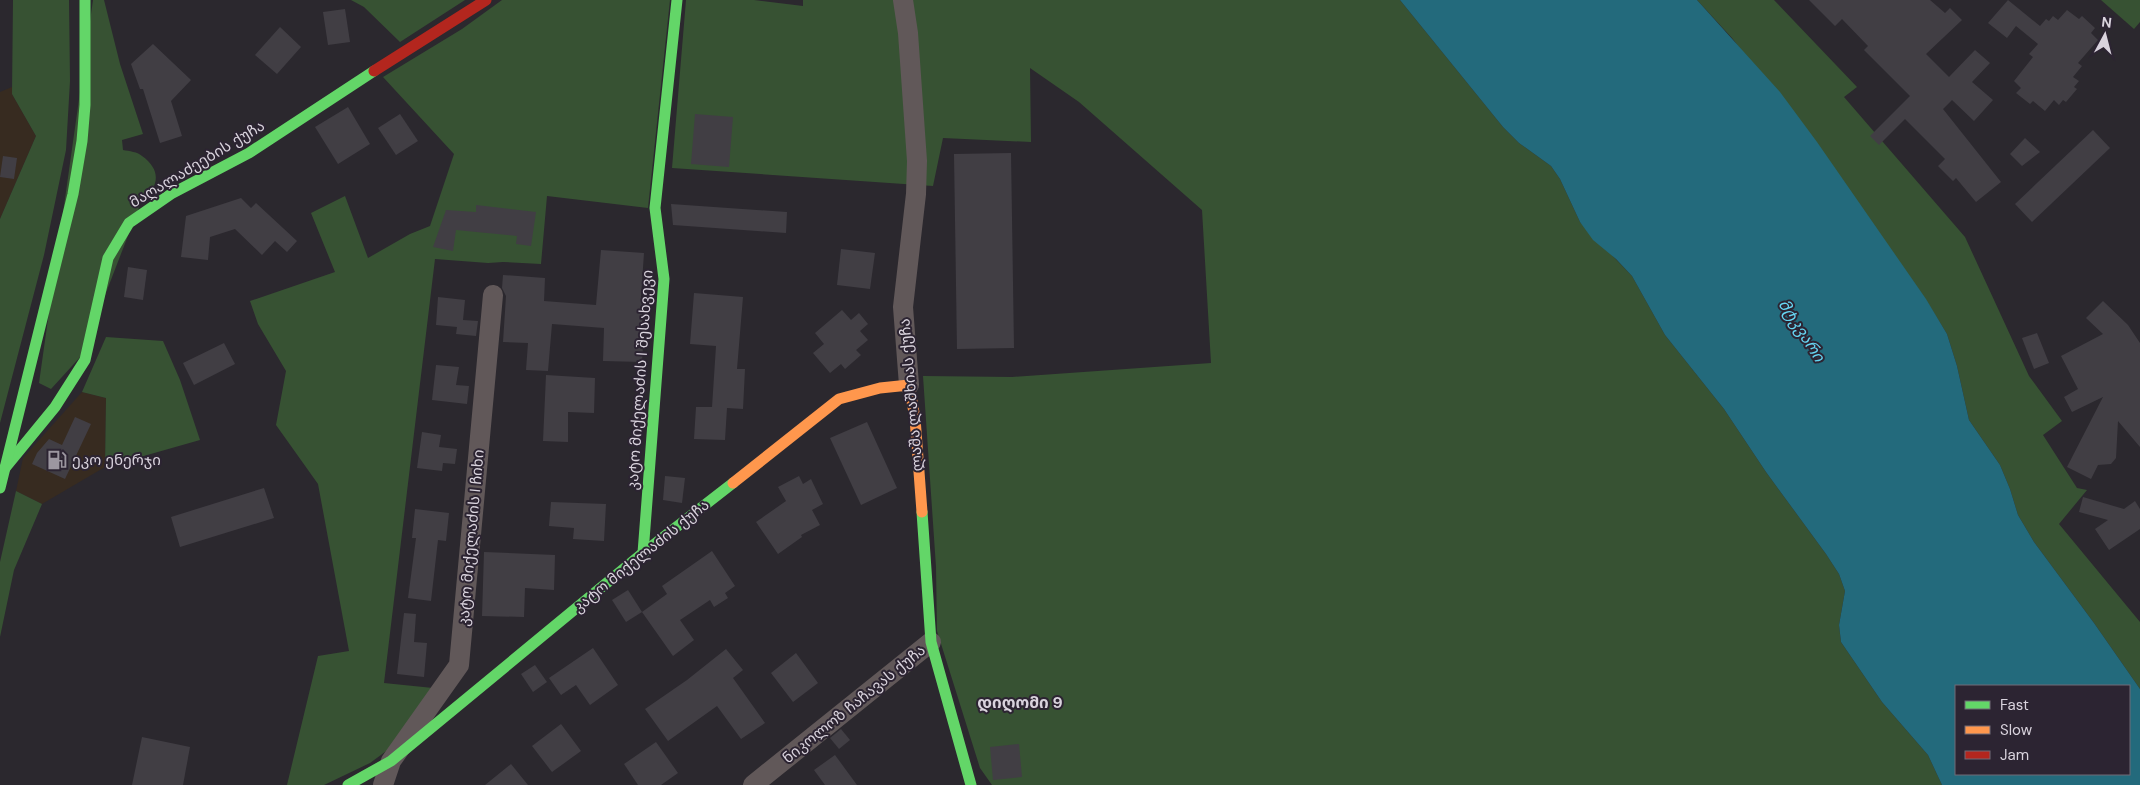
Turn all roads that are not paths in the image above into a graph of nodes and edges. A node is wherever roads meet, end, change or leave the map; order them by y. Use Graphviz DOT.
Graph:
graph roads {
  1 [pos="85,0"];
  2 [pos="486,0"];
  3 [pos="677,0"];
  4 [pos="903,0"];
  5 [pos="493,295"];
  6 [pos="909,385"];
  7 [pos="5,468"];
  8 [pos="0,488"];
  9 [pos="643,553"];
  10 [pos="931,642"];
  11 [pos="391,761"];
  12 [pos="348,785"];
  13 [pos="383,785"];
  14 [pos="752,785"];
  15 [pos="971,785"];
  1 -- 7 [label="main road"];
  2 -- 7 [label="main road, მაღალაძეების ქუჩა"];
  3 -- 9 [label="main road, კატო მიქელაძის I შესახვევი"];
  4 -- 6 [label="street, ლაშა ლაშხიას ქუჩა"];
  5 -- 11 [label="street, კატო მიქელაძის I ჩიხი"];
  6 -- 9 [label="main road, კატო მიქელაძის ქუჩა"];
  6 -- 10 [label="main road, ლაშა ლაშხიას ქუჩა"];
  7 -- 8 [label="main road"];
  9 -- 11 [label="main road, კატო მიქელაძის ქუჩა"];
  10 -- 14 [label="street, ნიკოლოზ ჩაჩავას ქუჩა"];
  10 -- 15 [label="main road, ლაშა ლაშხიას ქუჩა"];
  11 -- 12 [label="main road, კატო მიქელაძის ქუჩა"];
  11 -- 13 [label="street"];
}
